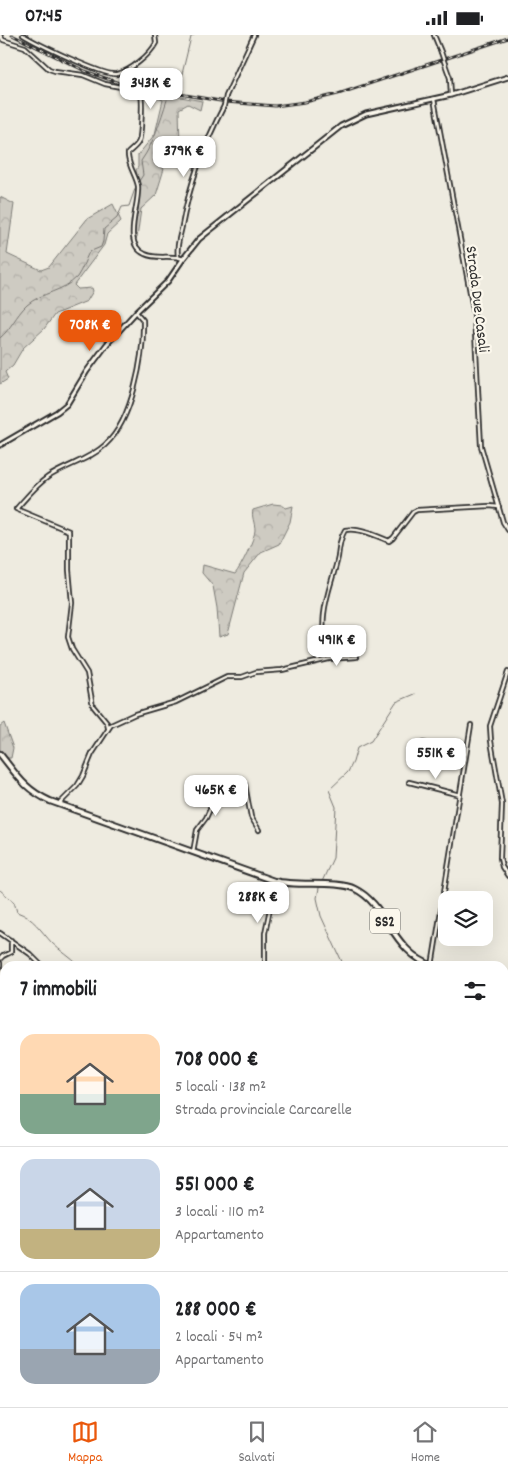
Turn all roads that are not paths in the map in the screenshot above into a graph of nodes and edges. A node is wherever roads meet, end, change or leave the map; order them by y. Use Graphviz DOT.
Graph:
graph roads {
  1 [pos="0,35"];
  2 [pos="23,35"];
  3 [pos="155,35"];
  4 [pos="254,35"];
  5 [pos="434,35"];
  6 [pos="508,77"];
  7 [pos="451,95"];
  8 [pos="434,99"];
  9 [pos="178,257"];
  10 [pos="183,259"];
  11 [pos="136,312"];
  12 [pos="0,445"];
  13 [pos="499,507"];
  14 [pos="508,530"];
  15 [pos="356,657"];
  16 [pos="318,662"];
  17 [pos="508,672"];
  18 [pos="471,725"];
  19 [pos="108,728"];
  20 [pos="423,743"];
  21 [pos="0,754"];
  22 [pos="466,755"];
  23 [pos="408,782"];
  24 [pos="460,795"];
  25 [pos="59,804"];
  26 [pos="259,830"];
  27 [pos="193,852"];
  28 [pos="508,876"];
  29 [pos="274,881"];
  30 [pos="0,933"];
  31 [pos="12,939"];
  32 [pos="1,961"];
  33 [pos="37,961"];
  34 [pos="265,961"];
  35 [pos="422,961"];
  36 [pos="434,961"];
  1 -- 9 [label="street"];
  2 -- 3 [label="street"];
  4 -- 9 [label="street, bridge"];
  5 -- 7 [label="street, bridge"];
  6 -- 7 [label="main road"];
  7 -- 8 [label="main road"];
  8 -- 10 [label="main road"];
  8 -- 13 [label="street, Strada Due Casali"];
  9 -- 10 [label="street"];
  10 -- 11 [label="main road"];
  11 -- 12 [label="main road"];
  11 -- 19 [label="street"];
  13 -- 14 [label="street, Strada Due Casali"];
  13 -- 16 [label="street"];
  15 -- 16 [label="street"];
  16 -- 19 [label="street"];
  17 -- 28 [label="street"];
  18 -- 22 [label="street"];
  19 -- 25 [label="street"];
  20 -- 22 [label="street"];
  21 -- 25 [label="main road, SS2"];
  22 -- 24 [label="street"];
  23 -- 24 [label="street"];
  24 -- 36 [label="street"];
  25 -- 27 [label="main road, SS2"];
  26 -- 27 [label="street"];
  27 -- 29 [label="main road, SS2"];
  29 -- 34 [label="street"];
  29 -- 35 [label="main road, SS2"];
  30 -- 31 [label="street"];
  31 -- 32 [label="street"];
  31 -- 33 [label="street"];
}
